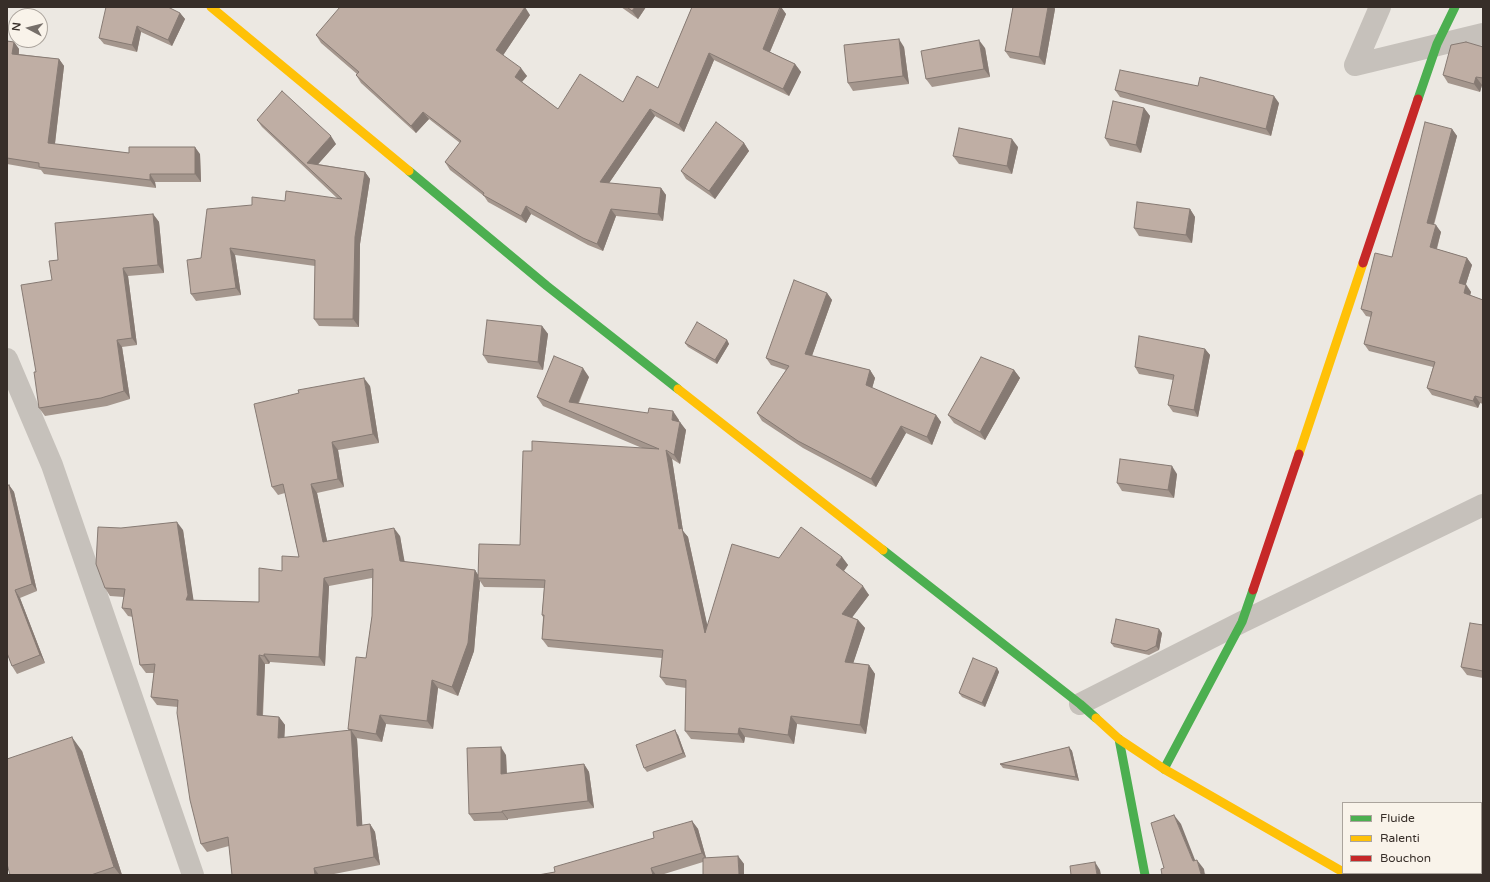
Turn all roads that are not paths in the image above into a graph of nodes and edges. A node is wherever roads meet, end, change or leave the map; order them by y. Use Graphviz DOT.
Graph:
graph roads {
  1 [pos="211,7"];
  2 [pos="1380,7"];
  3 [pos="1455,7"];
  4 [pos="1483,34"];
  5 [pos="1437,44"];
  6 [pos="7,359"];
  7 [pos="1483,505"];
  8 [pos="1242,622"];
  9 [pos="1080,704"];
  10 [pos="1119,739"];
  11 [pos="1164,769"];
  12 [pos="1342,872"];
  13 [pos="193,875"];
  14 [pos="1146,875"];
  1 -- 9 [label="main road"];
  2 -- 5 [label="street"];
  3 -- 5 [label="main road"];
  4 -- 5 [label="street"];
  5 -- 8 [label="main road"];
  6 -- 13 [label="street"];
  7 -- 8 [label="street"];
  8 -- 9 [label="street"];
  8 -- 11 [label="main road"];
  9 -- 10 [label="main road"];
  10 -- 11 [label="main road"];
  10 -- 14 [label="main road"];
  11 -- 12 [label="main road"];
}
